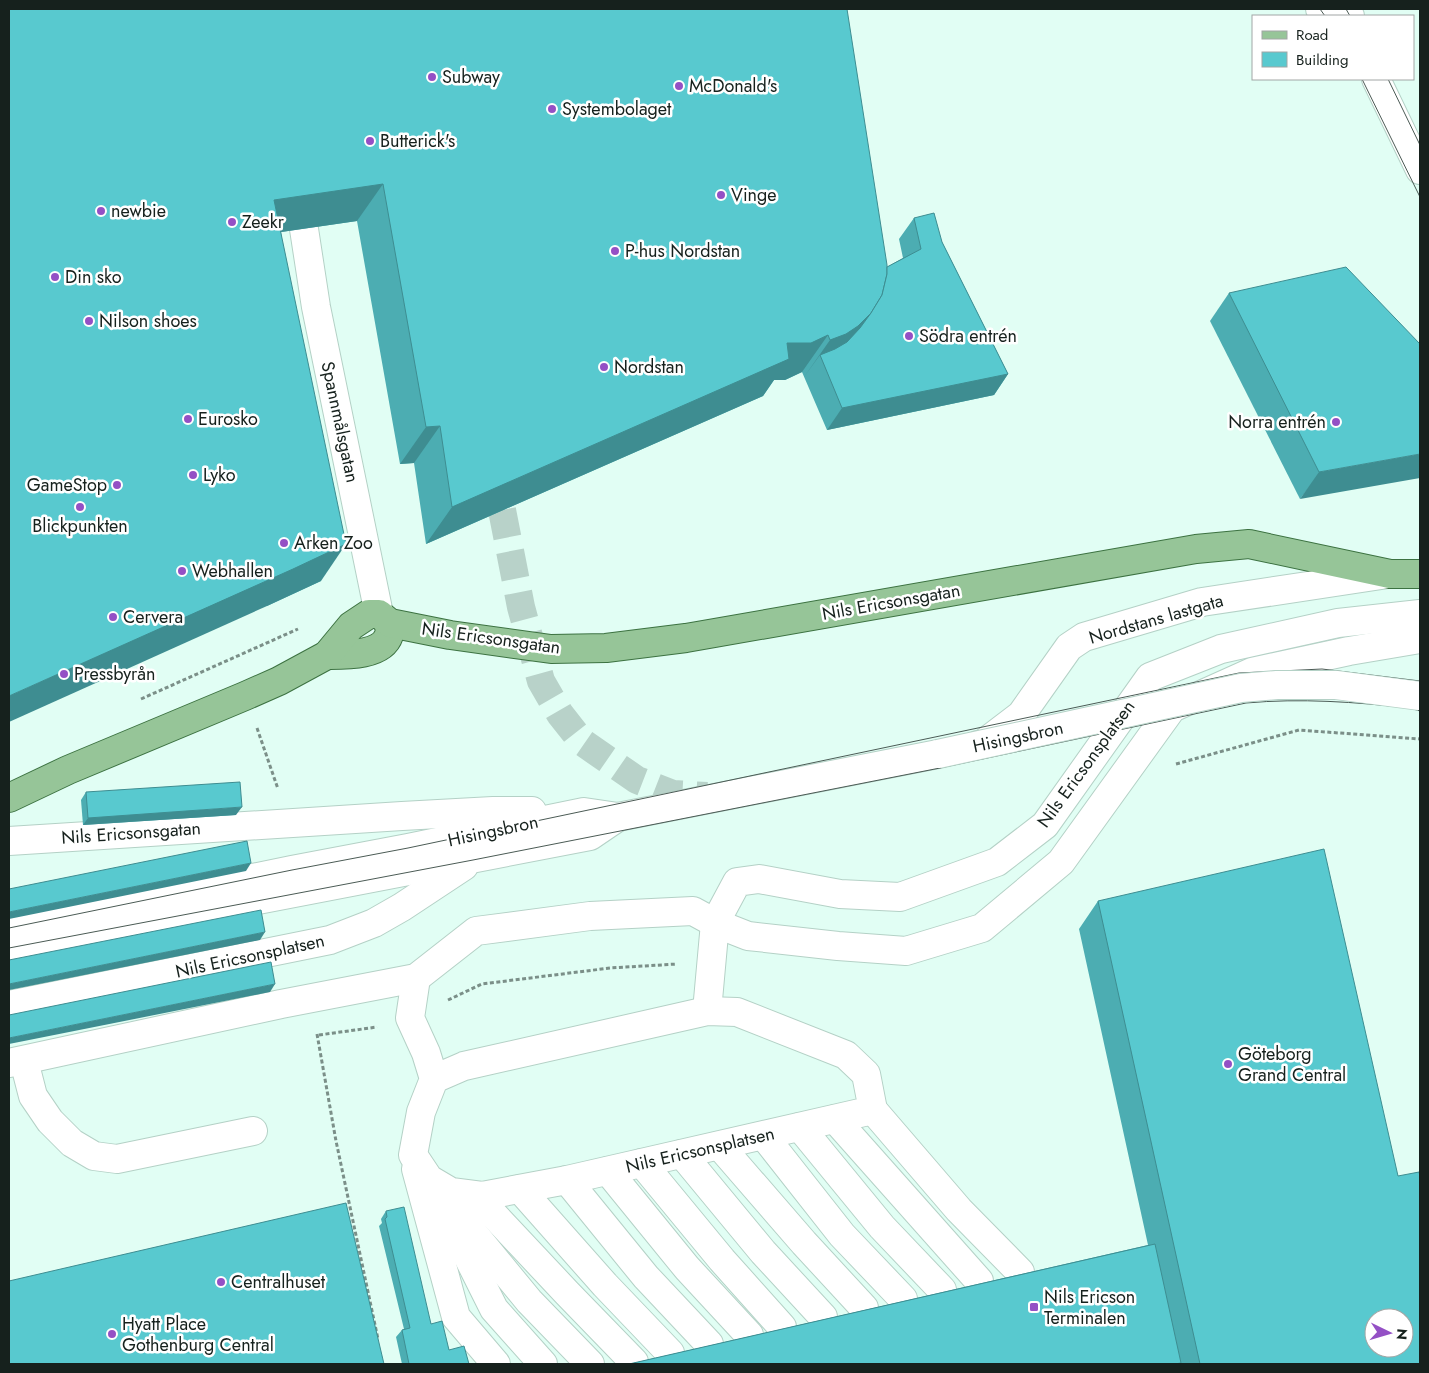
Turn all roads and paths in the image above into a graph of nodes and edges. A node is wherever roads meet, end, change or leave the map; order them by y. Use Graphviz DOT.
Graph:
graph roads {
  1 [pos="1376,80"];
  2 [pos="1420,170"];
  3 [pos="304,229"];
  4 [pos="1390,574"];
  5 [pos="1420,574"];
  6 [pos="1420,580"];
  7 [pos="1420,614"];
  8 [pos="385,619"];
  9 [pos="305,625"];
  10 [pos="1420,639"];
  11 [pos="1420,696"];
  12 [pos="133,703"];
  13 [pos="937,753"];
  14 [pos="9,798"];
  15 [pos="584,812"];
  16 [pos="618,817"];
  17 [pos="9,841"];
  18 [pos="473,860"];
  19 [pos="715,923"];
  20 [pos="9,928"];
  21 [pos="9,948"];
  22 [pos="416,978"];
  23 [pos="9,1005"];
  24 [pos="707,1011"];
  25 [pos="17,1062"];
  26 [pos="434,1079"];
  27 [pos="873,1110"];
  28 [pos="835,1119"];
  29 [pos="800,1127"];
  30 [pos="253,1131"];
  31 [pos="764,1136"];
  32 [pos="720,1146"];
  33 [pos="682,1154"];
  34 [pos="413,1155"];
  35 [pos="642,1163"];
  36 [pos="608,1171"];
  37 [pos="429,1179"];
  38 [pos="567,1180"];
  39 [pos="520,1189"];
  40 [pos="476,1196"];
  41 [pos="1020,1272"];
  42 [pos="979,1281"];
  43 [pos="942,1290"];
  44 [pos="902,1299"];
  45 [pos="864,1308"];
  46 [pos="823,1317"];
  47 [pos="782,1327"];
  48 [pos="750,1335"];
  49 [pos="709,1344"];
  50 [pos="670,1353"];
  51 [pos="634,1362"];
  52 [pos="496,1364"];
  53 [pos="543,1364"];
  54 [pos="590,1364"];
  1 -- 2 [label="street"];
  3 -- 8 [label="street, Spannmålsgatan"];
  4 -- 5 [label="main road, Nils Ericsonsgatan"];
  4 -- 6 [label="street, Nils Ericsonsgatan"];
  4 -- 8 [label="main road, Nils Ericsonsgatan"];
  4 -- 13 [label="street, Nordstans lastgata"];
  7 -- 19 [label="street, Nils Ericsonsplatsen"];
  8 -- 14 [label="main road"];
  9 -- 12 [label="path"];
  10 -- 19 [label="street"];
  11 -- 13 [label="street, Hisingsbron, bridge"];
  13 -- 16 [label="street, Hisingsbron"];
  15 -- 16 [label="street, Hisingsbron"];
  15 -- 17 [label="street, Nils Ericsonsgatan"];
  15 -- 20 [label="street, Hisingsbron"];
  16 -- 18 [label="street, Hisingsbron"];
  18 -- 21 [label="street, Hisingsbron"];
  18 -- 23 [label="street, Nils Ericsonsplatsen"];
  19 -- 22 [label="street"];
  19 -- 24 [label="street, Nils Ericsonsplatsen"];
  22 -- 25 [label="street"];
  22 -- 26 [label="street"];
  24 -- 26 [label="street"];
  24 -- 27 [label="street"];
  25 -- 30 [label="street"];
  26 -- 34 [label="street"];
  27 -- 28 [label="street, Nils Ericsonsplatsen"];
  27 -- 41 [label="street"];
  28 -- 29 [label="street, Nils Ericsonsplatsen"];
  28 -- 42 [label="street"];
  29 -- 31 [label="street, Nils Ericsonsplatsen"];
  29 -- 43 [label="street"];
  31 -- 32 [label="street, Nils Ericsonsplatsen"];
  31 -- 44 [label="street"];
  32 -- 33 [label="street, Nils Ericsonsplatsen"];
  32 -- 45 [label="street"];
  33 -- 35 [label="street, Nils Ericsonsplatsen"];
  33 -- 46 [label="street"];
  34 -- 37 [label="street, Nils Ericsonsplatsen"];
  34 -- 52 [label="street"];
  35 -- 36 [label="street, Nils Ericsonsplatsen"];
  35 -- 47 [label="street"];
  36 -- 38 [label="street, Nils Ericsonsplatsen"];
  36 -- 48 [label="street"];
  37 -- 40 [label="street, Nils Ericsonsplatsen"];
  37 -- 53 [label="street"];
  37 -- 54 [label="street"];
  38 -- 39 [label="street, Nils Ericsonsplatsen"];
  38 -- 49 [label="street"];
  39 -- 40 [label="street, Nils Ericsonsplatsen"];
  39 -- 50 [label="street"];
  40 -- 51 [label="street"];
}
